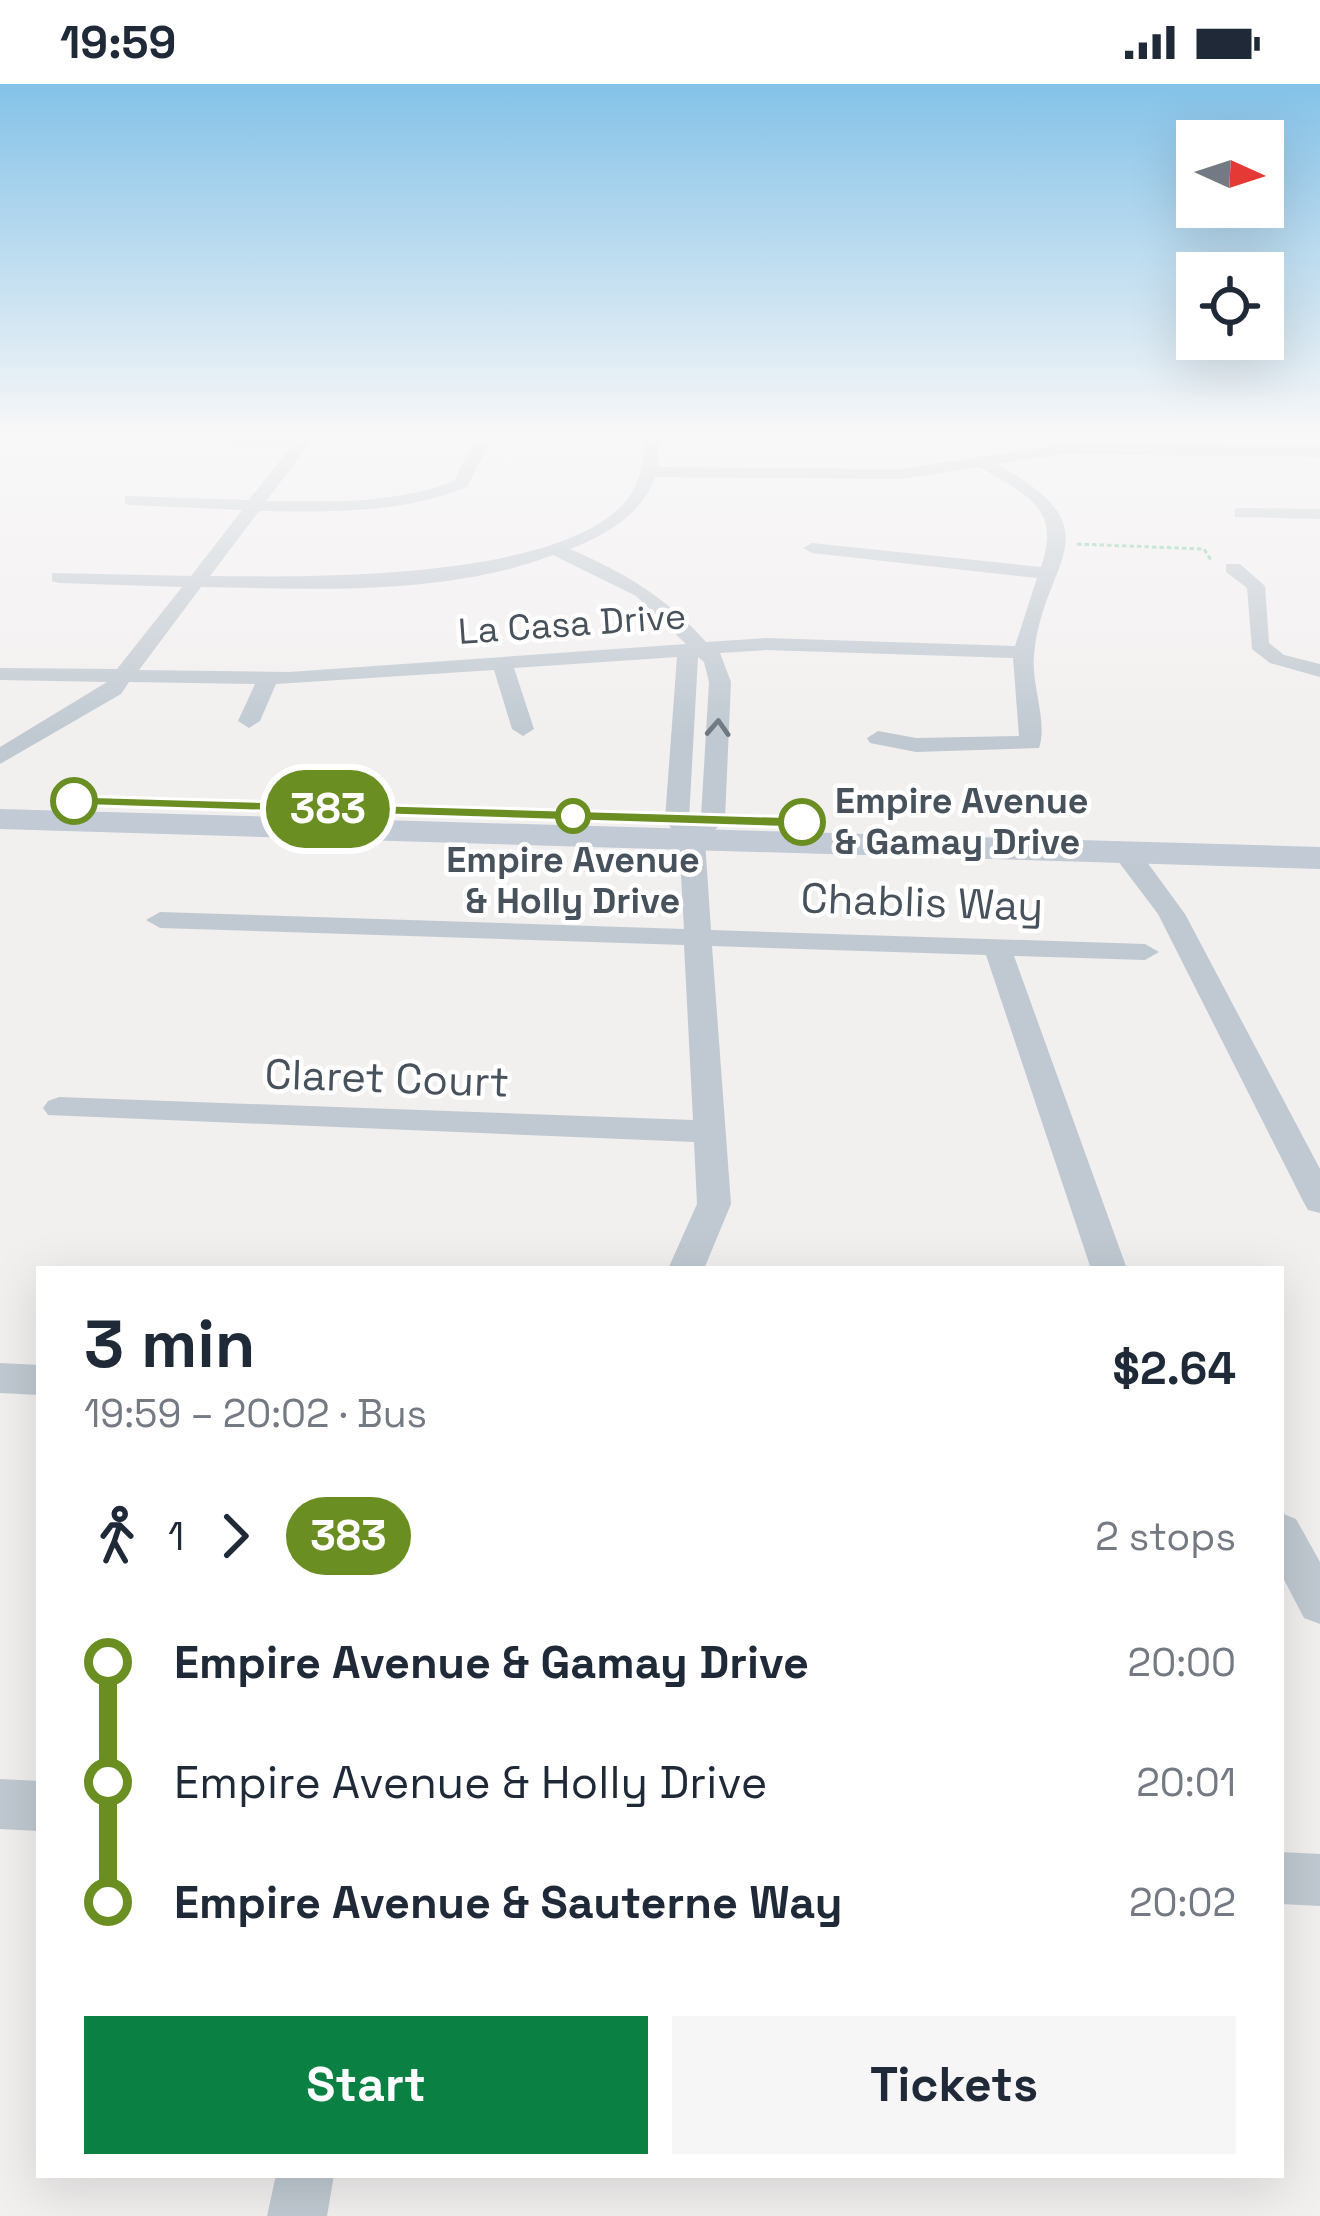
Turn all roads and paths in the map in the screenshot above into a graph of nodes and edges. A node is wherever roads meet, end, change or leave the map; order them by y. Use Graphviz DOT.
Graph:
graph roads {
  1 [pos="230,537"];
  2 [pos="581,537"];
  3 [pos="1058,537"];
  4 [pos="1073,544"];
  5 [pos="812,548"];
  6 [pos="554,549"];
  7 [pos="1211,560"];
  8 [pos="1233,568"];
  9 [pos="1050,574"];
  10 [pos="58,577"];
  11 [pos="199,579"];
  12 [pos="695,647"];
  13 [pos="1023,652"];
  14 [pos="502,662"];
  15 [pos="1320,671"];
  16 [pos="0,674"];
  17 [pos="126,675"];
  18 [pos="268,679"];
  19 [pos="249,721"];
  20 [pos="523,730"];
  21 [pos="878,737"];
  22 [pos="0,757"];
  23 [pos="0,799"];
  24 [pos="0,819"];
  25 [pos="694,826"];
  26 [pos="1273,836"];
  27 [pos="1320,837"];
  28 [pos="1138,852"];
  29 [pos="1320,858"];
  30 [pos="160,920"];
  31 [pos="696,937"];
  32 [pos="998,947"];
  33 [pos="1145,952"];
  34 [pos="59,1108"];
  35 [pos="712,1132"];
  36 [pos="1320,1202"];
  37 [pos="687,1266"];
  38 [pos="1108,1266"];
  39 [pos="0,1378"];
  40 [pos="36,1380"];
  41 [pos="1284,1538"];
  42 [pos="1320,1604"];
  43 [pos="0,1804"];
  44 [pos="36,1806"];
  45 [pos="1284,1878"];
  46 [pos="1320,1880"];
  47 [pos="304,2178"];
  48 [pos="297,2216"];
  1 -- 11 [label="street"];
  2 -- 6 [label="street"];
  3 -- 9 [label="street"];
  4 -- 7 [label="path"];
  5 -- 9 [label="street"];
  6 -- 11 [label="street"];
  6 -- 12 [label="street"];
  8 -- 15 [label="street"];
  9 -- 13 [label="street"];
  10 -- 11 [label="street"];
  11 -- 17 [label="street"];
  12 -- 13 [label="street, La Casa Drive"];
  12 -- 14 [label="street, La Casa Drive"];
  12 -- 25 [label="street"];
  25 -- 12 [label="street, one-way"];
  13 -- 21 [label="street"];
  14 -- 18 [label="street, La Casa Drive"];
  14 -- 20 [label="street"];
  16 -- 17 [label="street, La Casa Drive"];
  17 -- 18 [label="street, La Casa Drive"];
  17 -- 22 [label="street"];
  18 -- 19 [label="street"];
  23 -- 25 [label="main road"];
  24 -- 25 [label="main road"];
  25 -- 26 [label="main road"];
  25 -- 28 [label="main road"];
  25 -- 31 [label="street"];
  26 -- 27 [label="main road"];
  26 -- 28 [label="main road"];
  28 -- 29 [label="main road"];
  28 -- 36 [label="street"];
  30 -- 31 [label="street, Chablis Way"];
  31 -- 32 [label="street, Chablis Way"];
  31 -- 35 [label="street"];
  32 -- 33 [label="street, Chablis Way"];
  32 -- 38 [label="street"];
  34 -- 35 [label="street, Claret Court"];
  35 -- 37 [label="street"];
  39 -- 40 [label="street"];
  41 -- 42 [label="street"];
  43 -- 44 [label="street"];
  45 -- 46 [label="street"];
  47 -- 48 [label="street"];
}
